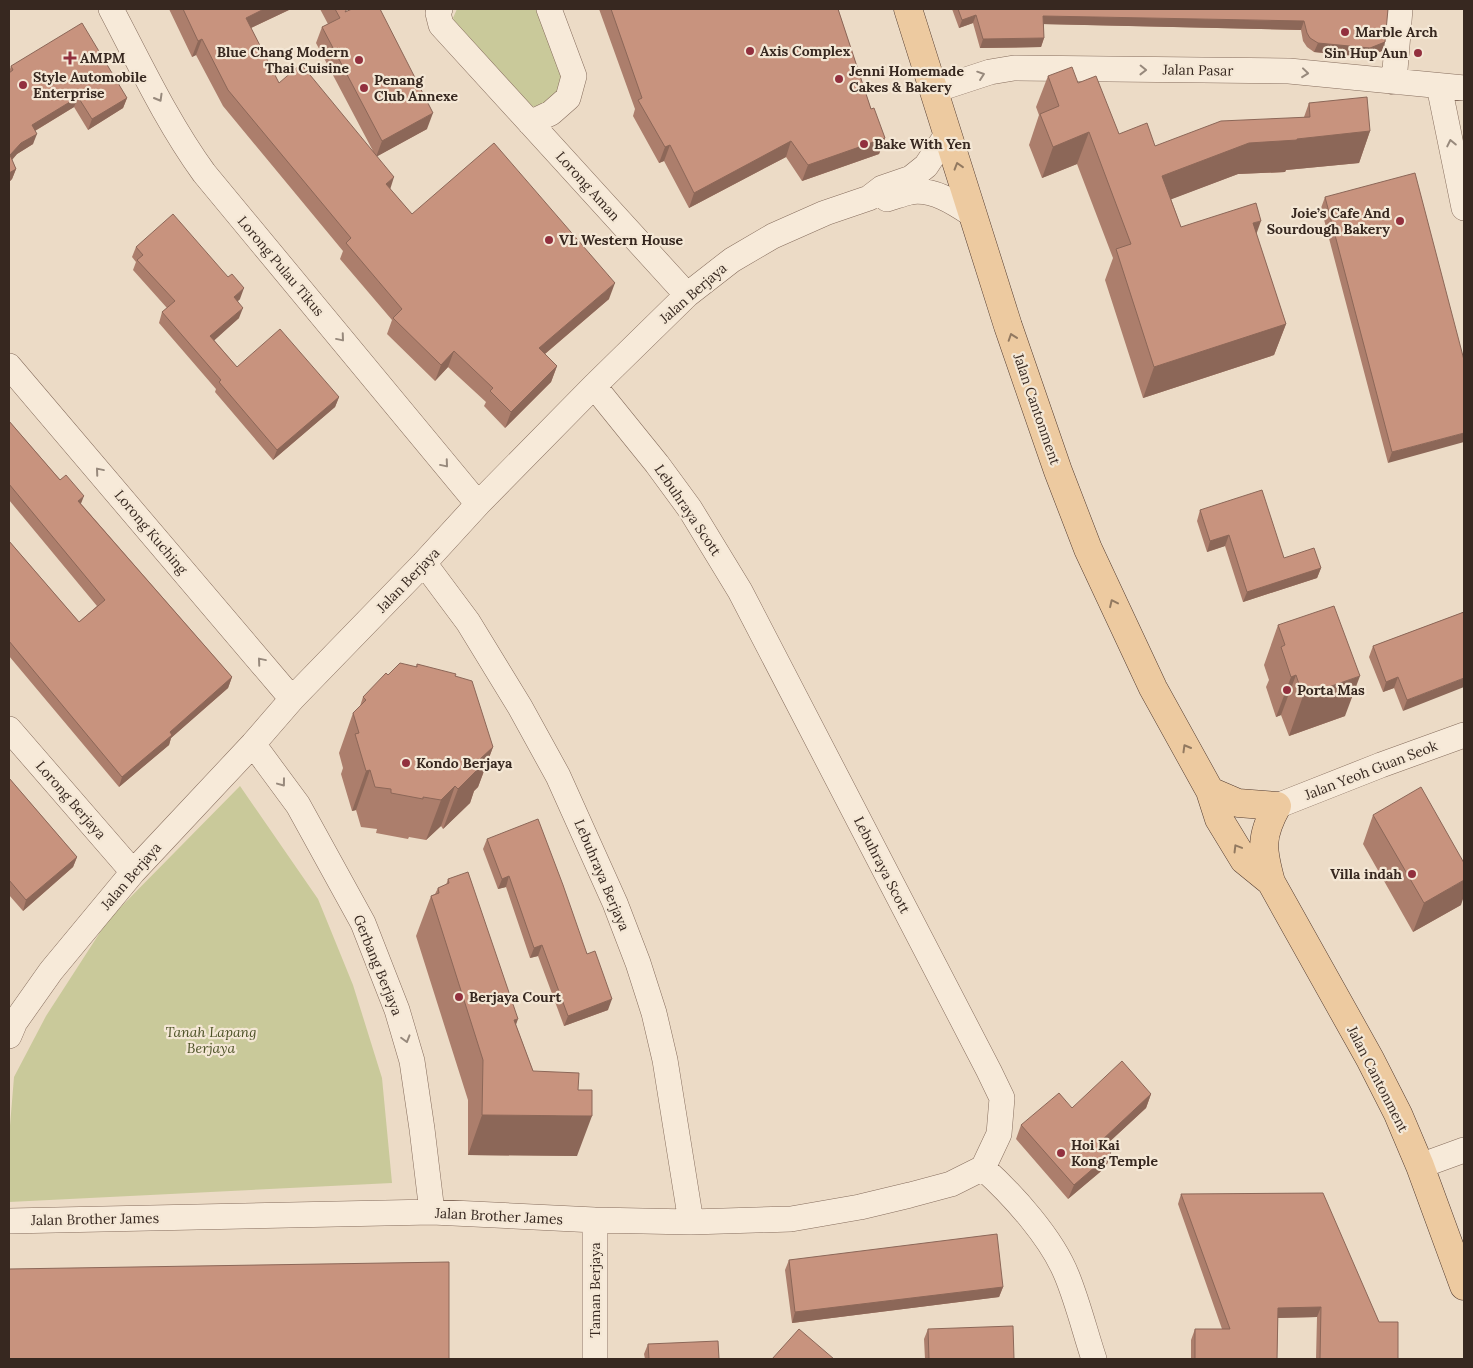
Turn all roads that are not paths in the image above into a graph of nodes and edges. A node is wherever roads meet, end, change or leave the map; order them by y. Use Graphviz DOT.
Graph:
graph roads {
  1 [pos="111,9"];
  2 [pos="549,9"];
  3 [pos="908,9"];
  4 [pos="1400,9"];
  5 [pos="436,10"];
  6 [pos="1394,82"];
  7 [pos="1439,86"];
  8 [pos="1464,88"];
  9 [pos="935,90"];
  10 [pos="530,122"];
  11 [pos="948,133"];
  12 [pos="869,198"];
  13 [pos="1464,208"];
  14 [pos="973,215"];
  15 [pos="687,295"];
  16 [pos="9,366"];
  17 [pos="594,386"];
  18 [pos="478,504"];
  19 [pos="424,563"];
  20 [pos="292,698"];
  21 [pos="9,729"];
  22 [pos="1464,735"];
  23 [pos="253,744"];
  24 [pos="1210,791"];
  25 [pos="1277,806"];
  26 [pos="133,872"];
  27 [pos="1270,882"];
  28 [pos="9,1036"];
  29 [pos="1464,1150"];
  30 [pos="1420,1166"];
  31 [pos="983,1168"];
  32 [pos="432,1212"];
  33 [pos="594,1220"];
  34 [pos="9,1221"];
  35 [pos="691,1222"];
  36 [pos="1464,1286"];
  37 [pos="596,1359"];
  38 [pos="1094,1359"];
  1 -- 18 [label="street, Lorong Pulau Tikus, one-way"];
  2 -- 10 [label="street"];
  3 -- 9 [label="main road, Jalan Cantonment"];
  4 -- 6 [label="street"];
  5 -- 10 [label="street, Lorong Aman"];
  6 -- 7 [label="street, Jalan Pasar"];
  9 -- 6 [label="street, Jalan Pasar, one-way"];
  7 -- 8 [label="street, Jalan Pasar"];
  13 -- 7 [label="street, one-way"];
  9 -- 11 [label="main road, Jalan Cantonment"];
  10 -- 15 [label="street, Lorong Aman"];
  11 -- 12 [label="street, Jalan Berjaya"];
  14 -- 11 [label="main road, Jalan Cantonment, one-way"];
  12 -- 14 [label="street, Jalan Berjaya"];
  12 -- 15 [label="street, Jalan Berjaya"];
  24 -- 14 [label="main road, Jalan Cantonment, one-way"];
  15 -- 17 [label="street, Jalan Berjaya"];
  20 -- 16 [label="street, Lorong Kuching, one-way"];
  17 -- 18 [label="street, Jalan Berjaya"];
  17 -- 31 [label="street, Lebuhraya Scott"];
  18 -- 19 [label="street, Jalan Berjaya"];
  19 -- 20 [label="street, Jalan Berjaya"];
  19 -- 35 [label="street, Lebuhraya Berjaya"];
  20 -- 23 [label="street, Jalan Berjaya"];
  21 -- 26 [label="street, Lorong Berjaya"];
  22 -- 25 [label="street, Jalan Yeoh Guan Seok"];
  23 -- 26 [label="street, Jalan Berjaya"];
  23 -- 32 [label="street, Gerbang Berjaya, one-way"];
  24 -- 25 [label="main road"];
  27 -- 24 [label="main road, Jalan Cantonment, one-way"];
  25 -- 27 [label="main road, Jalan Cantonment"];
  26 -- 28 [label="street, Jalan Berjaya"];
  27 -- 30 [label="main road, Jalan Cantonment"];
  29 -- 30 [label="street"];
  30 -- 36 [label="main road, Jalan Cantonment"];
  31 -- 35 [label="street, Jalan Brother James"];
  31 -- 38 [label="street"];
  32 -- 33 [label="street, Jalan Brother James"];
  32 -- 34 [label="street, Jalan Brother James"];
  33 -- 35 [label="street, Jalan Brother James"];
  33 -- 37 [label="street, Taman Berjaya"];
}
